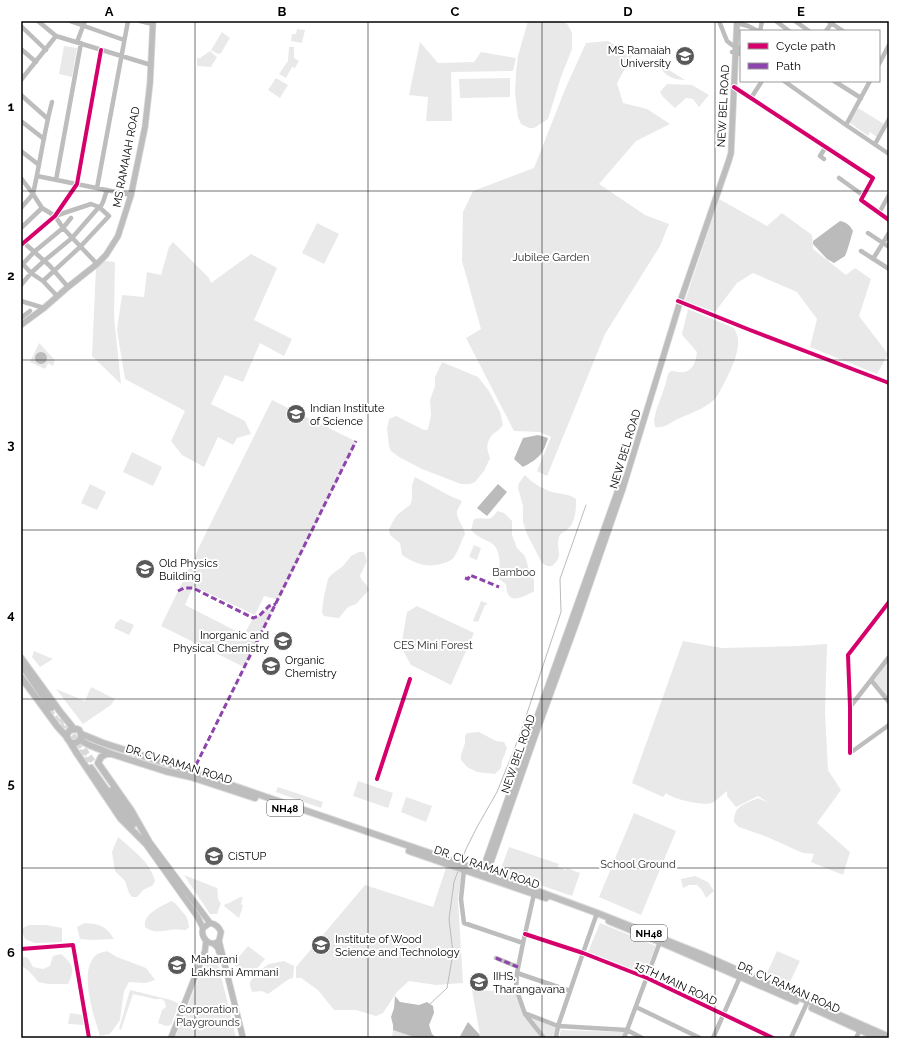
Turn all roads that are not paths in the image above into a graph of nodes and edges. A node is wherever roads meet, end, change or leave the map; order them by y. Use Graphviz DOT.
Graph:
graph roads {
  1 [pos="26,21"];
  2 [pos="38,21"];
  3 [pos="70,21"];
  4 [pos="128,21"];
  5 [pos="140,21"];
  6 [pos="719,21"];
  7 [pos="776,21"];
  8 [pos="795,21"];
  9 [pos="736,22"];
  10 [pos="831,22"];
  11 [pos="84,23"];
  12 [pos="153,23"];
  13 [pos="22,27"];
  14 [pos="757,30"];
  15 [pos="788,30"];
  16 [pos="808,30"];
  17 [pos="841,30"];
  18 [pos="56,36"];
  19 [pos="124,40"];
  20 [pos="79,43"];
  21 [pos="889,45"];
  22 [pos="21,48"];
  23 [pos="46,50"];
  24 [pos="101,50"];
  25 [pos="736,50"];
  26 [pos="121,56"];
  27 [pos="881,58"];
  28 [pos="36,62"];
  29 [pos="151,65"];
  30 [pos="21,80"];
  31 [pos="761,82"];
  32 [pos="785,82"];
  33 [pos="836,82"];
  34 [pos="869,82"];
  35 [pos="734,87"];
  36 [pos="21,95"];
  37 [pos="751,98"];
  38 [pos="861,98"];
  39 [pos="52,102"];
  40 [pos="48,119"];
  41 [pos="889,119"];
  42 [pos="21,121"];
  43 [pos="846,125"];
  44 [pos="44,139"];
  45 [pos="875,144"];
  46 [pos="825,148"];
  47 [pos="21,150"];
  48 [pos="889,154"];
  49 [pos="821,157"];
  50 [pos="39,165"];
  51 [pos="37,176"];
  52 [pos="21,178"];
  53 [pos="839,178"];
  54 [pos="56,180"];
  55 [pos="77,184"];
  56 [pos="97,188"];
  57 [pos="107,190"];
  58 [pos="33,194"];
  59 [pos="131,195"];
  60 [pos="889,195"];
  61 [pos="862,198"];
  62 [pos="21,208"];
  63 [pos="42,208"];
  64 [pos="100,208"];
  65 [pos="879,213"];
  66 [pos="55,216"];
  67 [pos="71,218"];
  68 [pos="889,220"];
  69 [pos="21,228"];
  70 [pos="62,228"];
  71 [pos="868,233"];
  72 [pos="889,234"];
  73 [pos="72,238"];
  74 [pos="22,242"];
  75 [pos="883,243"];
  76 [pos="80,247"];
  77 [pos="889,247"];
  78 [pos="861,251"];
  79 [pos="34,252"];
  80 [pos="873,259"];
  81 [pos="44,261"];
  82 [pos="22,264"];
  83 [pos="97,264"];
  84 [pos="889,269"];
  85 [pos="54,270"];
  86 [pos="31,273"];
  87 [pos="43,281"];
  88 [pos="21,285"];
  89 [pos="68,287"];
  90 [pos="57,296"];
  91 [pos="21,301"];
  92 [pos="679,301"];
  93 [pos="44,308"];
  94 [pos="30,311"];
  95 [pos="21,322"];
  96 [pos="889,383"];
  97 [pos="889,602"];
  98 [pos="889,657"];
  99 [pos="21,658"];
  100 [pos="21,664"];
  101 [pos="21,672"];
  102 [pos="21,677"];
  103 [pos="871,680"];
  104 [pos="889,702"];
  105 [pos="850,707"];
  106 [pos="69,723"];
  107 [pos="889,725"];
  108 [pos="74,729"];
  109 [pos="60,730"];
  110 [pos="81,737"];
  111 [pos="68,740"];
  112 [pos="111,751"];
  113 [pos="93,766"];
  114 [pos="185,770"];
  115 [pos="146,842"];
  116 [pos="461,867"];
  117 [pos="484,874"];
  118 [pos="534,896"];
  119 [pos="596,916"];
  120 [pos="210,923"];
  121 [pos="203,928"];
  122 [pos="525,934"];
  123 [pos="206,941"];
  124 [pos="217,942"];
  125 [pos="660,942"];
  126 [pos="523,943"];
  127 [pos="21,949"];
  128 [pos="583,953"];
  129 [pos="496,958"];
  130 [pos="518,967"];
  131 [pos="516,973"];
  132 [pos="740,976"];
  133 [pos="647,978"];
  134 [pos="570,991"];
  135 [pos="806,1005"];
  136 [pos="636,1007"];
  137 [pos="526,1014"];
  138 [pos="723,1014"];
  139 [pos="558,1026"];
  140 [pos="627,1030"];
  141 [pos="860,1030"];
  142 [pos="875,1037"];
  143 [pos="889,1037"];
  144 [pos="88,1038"];
  145 [pos="171,1038"];
  146 [pos="241,1038"];
  147 [pos="544,1038"];
  148 [pos="556,1038"];
  149 [pos="624,1038"];
  150 [pos="642,1038"];
  151 [pos="700,1038"];
  152 [pos="713,1038"];
  153 [pos="773,1038"];
  154 [pos="791,1038"];
  155 [pos="856,1038"];
  1 -- 13 [label="street"];
  2 -- 18 [label="street"];
  3 -- 11 [label="street"];
  4 -- 19 [label="street"];
  5 -- 12 [label="street"];
  6 -- 25 [label="street"];
  7 -- 15 [label="street"];
  8 -- 16 [label="street"];
  9 -- 14 [label="street"];
  9 -- 25 [label="main road, NEW BEL ROAD"];
  10 -- 17 [label="street"];
  11 -- 19 [label="street"];
  11 -- 20 [label="street"];
  12 -- 29 [label="main road, MS RAMAIAH ROAD"];
  13 -- 23 [label="street"];
  18 -- 20 [label="street"];
  18 -- 23 [label="street"];
  19 -- 26 [label="street"];
  20 -- 24 [label="street"];
  20 -- 54 [label="street"];
  21 -- 27 [label="street"];
  22 -- 28 [label="street"];
  23 -- 28 [label="street"];
  24 -- 26 [label="street"];
  24 -- 55 [label="street"];
  25 -- 35 [label="main road, NEW BEL ROAD"];
  25 -- 92 [label="main road, NEW BEL ROAD"];
  26 -- 29 [label="street"];
  26 -- 56 [label="street"];
  28 -- 30 [label="street"];
  29 -- 59 [label="main road, MS RAMAIAH ROAD"];
  31 -- 37 [label="street"];
  32 -- 43 [label="street"];
  33 -- 38 [label="street"];
  34 -- 38 [label="street"];
  35 -- 37 [label="street"];
  35 -- 92 [label="main road, NEW BEL ROAD"];
  36 -- 40 [label="street"];
  37 -- 46 [label="street"];
  38 -- 43 [label="street"];
  39 -- 40 [label="street"];
  40 -- 44 [label="street"];
  41 -- 45 [label="street"];
  42 -- 44 [label="street"];
  43 -- 45 [label="street"];
  44 -- 50 [label="street"];
  45 -- 48 [label="street"];
  46 -- 49 [label="street"];
  46 -- 61 [label="street"];
  47 -- 50 [label="street"];
  50 -- 51 [label="street"];
  51 -- 54 [label="street"];
  51 -- 58 [label="street"];
  52 -- 58 [label="street"];
  53 -- 61 [label="street"];
  54 -- 55 [label="street"];
  55 -- 56 [label="street"];
  55 -- 66 [label="street"];
  56 -- 57 [label="street"];
  57 -- 59 [label="street"];
  57 -- 64 [label="street"];
  58 -- 62 [label="street"];
  58 -- 63 [label="street"];
  59 -- 83 [label="main road, MS RAMAIAH ROAD"];
  60 -- 65 [label="street"];
  61 -- 65 [label="street"];
  63 -- 66 [label="street"];
  63 -- 69 [label="street"];
  64 -- 66 [label="street"];
  64 -- 73 [label="street"];
  64 -- 76 [label="street"];
  65 -- 68 [label="street"];
  66 -- 70 [label="street"];
  66 -- 74 [label="street"];
  67 -- 70 [label="street"];
  70 -- 73 [label="street"];
  70 -- 79 [label="street"];
  71 -- 75 [label="street"];
  72 -- 75 [label="street"];
  73 -- 76 [label="street"];
  73 -- 81 [label="street"];
  74 -- 79 [label="street"];
  75 -- 77 [label="street"];
  75 -- 80 [label="street"];
  76 -- 83 [label="street"];
  76 -- 85 [label="street"];
  78 -- 80 [label="street"];
  79 -- 81 [label="street"];
  79 -- 82 [label="street"];
  80 -- 84 [label="street"];
  81 -- 85 [label="street"];
  81 -- 86 [label="street"];
  82 -- 86 [label="street"];
  83 -- 89 [label="main road, MS RAMAIAH ROAD"];
  85 -- 87 [label="street"];
  85 -- 89 [label="street"];
  86 -- 87 [label="street"];
  86 -- 88 [label="street"];
  87 -- 90 [label="street"];
  89 -- 90 [label="main road, MS RAMAIAH ROAD"];
  90 -- 93 [label="main road, MS RAMAIAH ROAD"];
  91 -- 93 [label="street"];
  92 -- 96 [label="street"];
  92 -- 117 [label="main road, NEW BEL ROAD"];
  92 -- 117 [label="main road, NEW BEL ROAD"];
  93 -- 95 [label="main road, MS RAMAIAH ROAD"];
  94 -- 95 [label="street"];
  97 -- 105 [label="street"];
  98 -- 103 [label="street"];
  99 -- 106 [label="highway, NH48"];
  100 -- 101 [label="highway"];
  102 -- 109 [label="highway"];
  103 -- 104 [label="street"];
  103 -- 105 [label="street"];
  105 -- 107 [label="street"];
  106 -- 108 [label="highway, NH48"];
  106 -- 109 [label="highway"];
  108 -- 110 [label="highway, DR. CV RAMAN ROAD / NH48"];
  108 -- 111 [label="highway"];
  109 -- 111 [label="highway"];
  110 -- 111 [label="highway"];
  110 -- 112 [label="highway, DR. CV RAMAN ROAD / NH48"];
  110 -- 114 [label="highway, NH48"];
  111 -- 115 [label="highway"];
  112 -- 114 [label="highway"];
  112 -- 115 [label="highway"];
  112 -- 116 [label="highway, DR. CV RAMAN ROAD / NH48"];
  113 -- 115 [label="highway"];
  114 -- 116 [label="highway, DR. CV RAMAN ROAD / NH48"];
  115 -- 120 [label="main road"];
  115 -- 121 [label="main road"];
  116 -- 117 [label="highway, DR. CV RAMAN ROAD / NH48"];
  116 -- 126 [label="street"];
  117 -- 118 [label="highway, DR. CV RAMAN ROAD / NH48"];
  117 -- 143 [label="highway, DR. CV RAMAN ROAD / NH48"];
  118 -- 119 [label="highway, DR. CV RAMAN ROAD / NH48"];
  118 -- 122 [label="street"];
  119 -- 125 [label="highway, DR. CV RAMAN ROAD / NH48"];
  119 -- 128 [label="street"];
  120 -- 121 [label="main road"];
  120 -- 124 [label="main road"];
  121 -- 123 [label="main road"];
  122 -- 126 [label="street"];
  122 -- 128 [label="street, 15TH MAIN ROAD"];
  123 -- 124 [label="main road"];
  123 -- 145 [label="main road"];
  124 -- 146 [label="main road"];
  125 -- 132 [label="highway, DR. CV RAMAN ROAD / NH48"];
  125 -- 133 [label="street"];
  126 -- 130 [label="street"];
  127 -- 144 [label="street"];
  128 -- 133 [label="street, 15TH MAIN ROAD"];
  128 -- 134 [label="street"];
  129 -- 130 [label="street"];
  130 -- 131 [label="street"];
  131 -- 134 [label="street"];
  131 -- 137 [label="street"];
  132 -- 135 [label="highway, DR. CV RAMAN ROAD / NH48"];
  132 -- 138 [label="street"];
  133 -- 136 [label="street"];
  133 -- 138 [label="street, 15TH MAIN ROAD"];
  134 -- 139 [label="street"];
  135 -- 141 [label="highway, DR. CV RAMAN ROAD / NH48"];
  135 -- 154 [label="street"];
  136 -- 140 [label="street"];
  136 -- 151 [label="street"];
  137 -- 139 [label="street"];
  137 -- 147 [label="street"];
  138 -- 152 [label="street"];
  138 -- 153 [label="street, 15TH MAIN ROAD"];
  139 -- 140 [label="street"];
  139 -- 148 [label="street"];
  140 -- 149 [label="street"];
  140 -- 150 [label="street"];
  141 -- 142 [label="highway, DR. CV RAMAN ROAD / NH48"];
  141 -- 155 [label="street"];
}
